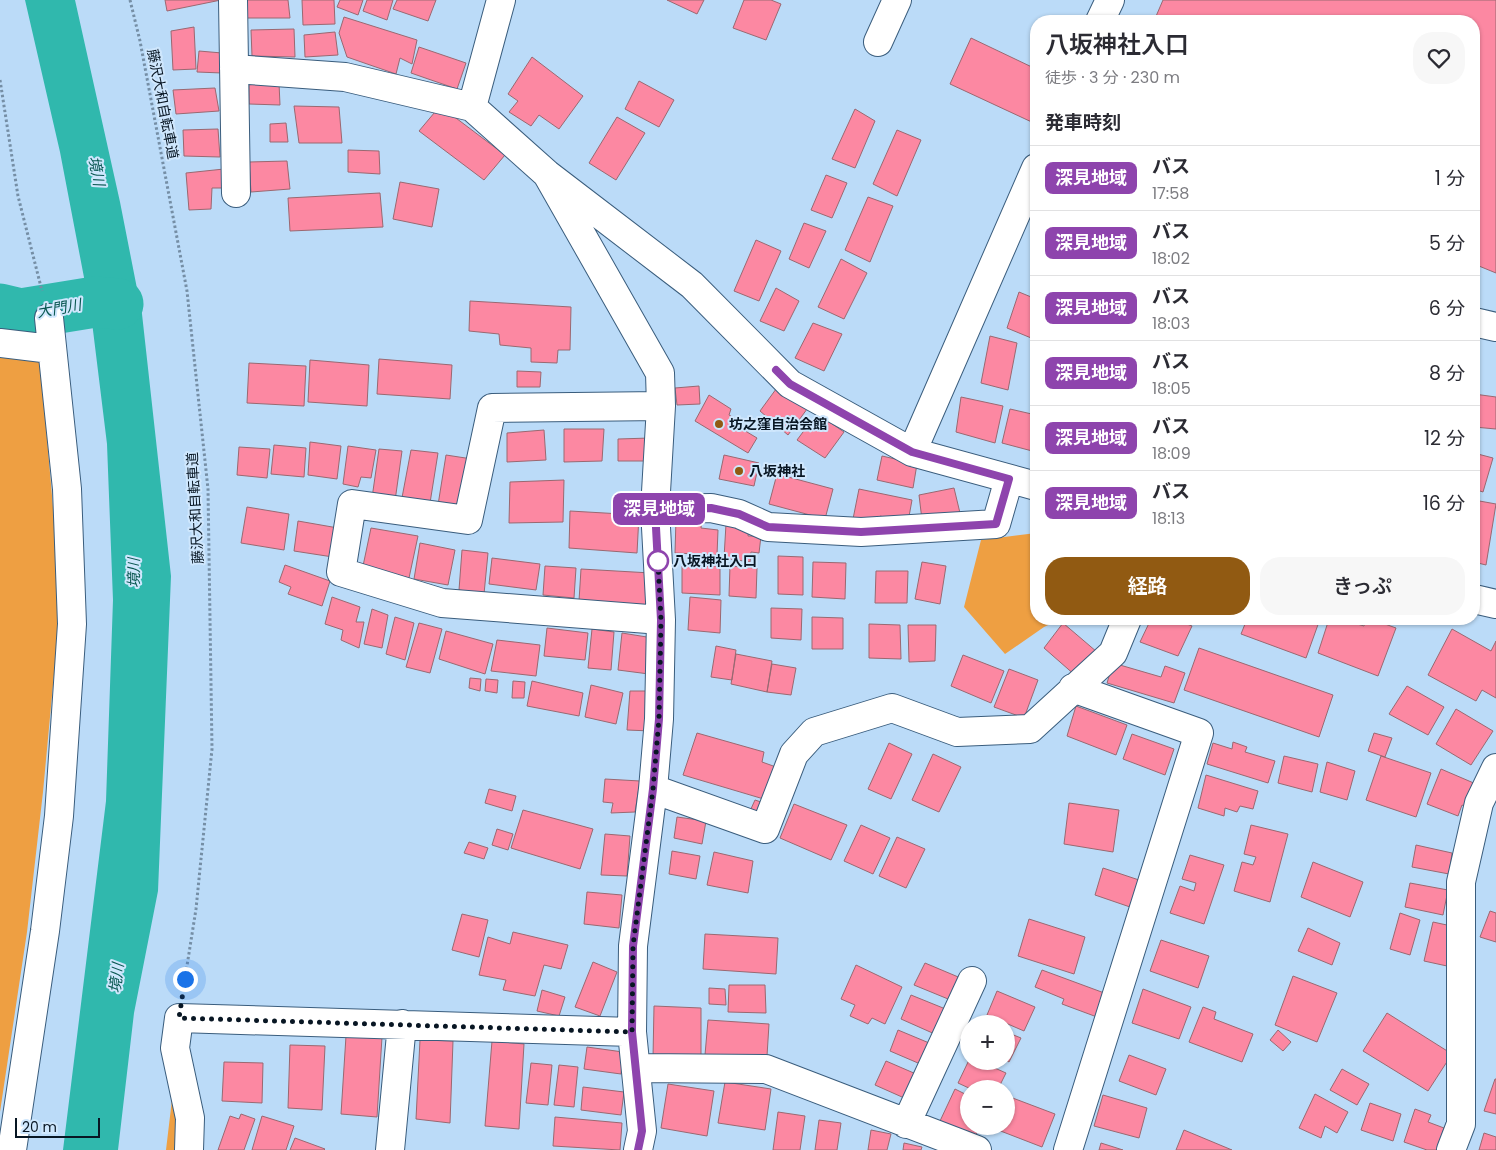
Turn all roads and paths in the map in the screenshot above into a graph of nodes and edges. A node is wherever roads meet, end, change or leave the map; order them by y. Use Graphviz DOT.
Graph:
graph roads {
  1 [pos="130,0"];
  2 [pos="232,0"];
  3 [pos="500,0"];
  4 [pos="897,0"];
  5 [pos="1110,0"];
  6 [pos="1103,15"];
  7 [pos="878,42"];
  8 [pos="234,69"];
  9 [pos="0,80"];
  10 [pos="472,107"];
  11 [pos="547,174"];
  12 [pos="236,193"];
  13 [pos="1030,198"];
  14 [pos="1027,213"];
  15 [pos="49,318"];
  16 [pos="1480,323"];
  17 [pos="1496,327"];
  18 [pos="0,343"];
  19 [pos="51,349"];
  20 [pos="661,406"];
  21 [pos="912,452"];
  22 [pos="1009,479"];
  23 [pos="1030,484"];
  24 [pos="655,509"];
  25 [pos="1480,600"];
  26 [pos="1496,604"];
  27 [pos="661,620"];
  28 [pos="1124,625"];
  29 [pos="1074,688"];
  30 [pos="1496,768"];
  31 [pos="653,789"];
  32 [pos="972,981"];
  33 [pos="179,1018"];
  34 [pos="402,1024"];
  35 [pos="632,1032"];
  36 [pos="637,1068"];
  37 [pos="906,1124"];
  38 [pos="12,1150"];
  39 [pos="189,1150"];
  40 [pos="390,1150"];
  41 [pos="638,1150"];
  42 [pos="977,1150"];
  43 [pos="1068,1150"];
  44 [pos="1451,1150"];
  1 -- 33 [label="path, 藤沢大和自転車道"];
  2 -- 8 [label="street"];
  3 -- 10 [label="street"];
  4 -- 7 [label="street"];
  5 -- 6 [label="street"];
  8 -- 10 [label="street"];
  8 -- 12 [label="street"];
  9 -- 15 [label="path"];
  10 -- 11 [label="street"];
  11 -- 20 [label="street"];
  11 -- 21 [label="street"];
  13 -- 14 [label="street"];
  14 -- 21 [label="street"];
  15 -- 19 [label="street"];
  16 -- 17 [label="street"];
  18 -- 19 [label="street"];
  19 -- 38 [label="street"];
  20 -- 24 [label="street"];
  20 -- 27 [label="street"];
  21 -- 22 [label="street"];
  22 -- 23 [label="street"];
  22 -- 24 [label="street"];
  24 -- 27 [label="street"];
  25 -- 26 [label="street"];
  27 -- 31 [label="street"];
  28 -- 29 [label="street"];
  29 -- 31 [label="street"];
  29 -- 43 [label="street"];
  30 -- 44 [label="street"];
  31 -- 35 [label="street"];
  32 -- 37 [label="street"];
  33 -- 34 [label="street"];
  33 -- 39 [label="street"];
  34 -- 35 [label="street"];
  34 -- 40 [label="street"];
  35 -- 36 [label="street"];
  36 -- 37 [label="street"];
  36 -- 41 [label="street"];
  37 -- 42 [label="street"];
}
